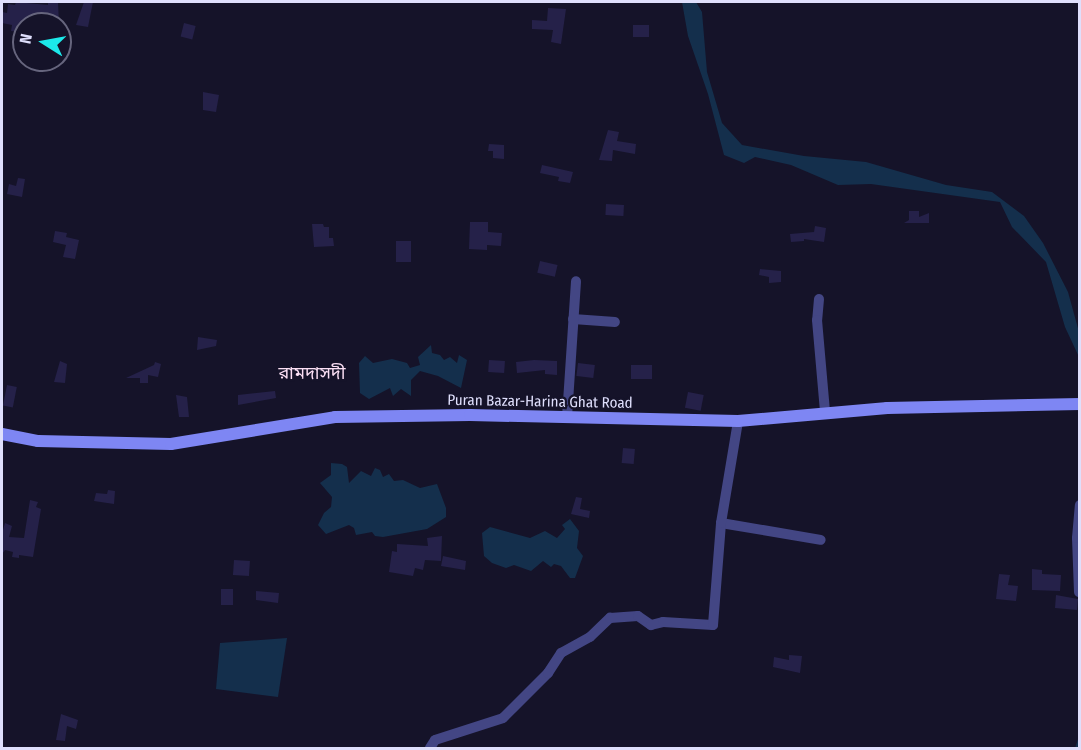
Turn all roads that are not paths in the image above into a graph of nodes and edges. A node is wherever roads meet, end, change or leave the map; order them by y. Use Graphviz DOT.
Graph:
graph roads {
  1 [pos="576,281"];
  2 [pos="819,299"];
  3 [pos="573,319"];
  4 [pos="615,322"];
  5 [pos="1080,404"];
  6 [pos="825,412"];
  7 [pos="567,417"];
  8 [pos="738,421"];
  9 [pos="2,434"];
  10 [pos="1080,505"];
  11 [pos="721,523"];
  12 [pos="821,540"];
  13 [pos="1079,592"];
  14 [pos="430,748"];
  1 -- 3 [label="street"];
  2 -- 6 [label="street"];
  3 -- 4 [label="street"];
  3 -- 7 [label="street"];
  5 -- 6 [label="main road, Puran Bazar-Harina Ghat Road"];
  6 -- 8 [label="main road, Puran Bazar-Harina Ghat Road"];
  7 -- 8 [label="main road, Puran Bazar-Harina Ghat Road"];
  7 -- 9 [label="main road, Puran Bazar-Harina Ghat Road"];
  8 -- 11 [label="street"];
  10 -- 13 [label="street"];
  11 -- 12 [label="street"];
  11 -- 14 [label="street"];
}
